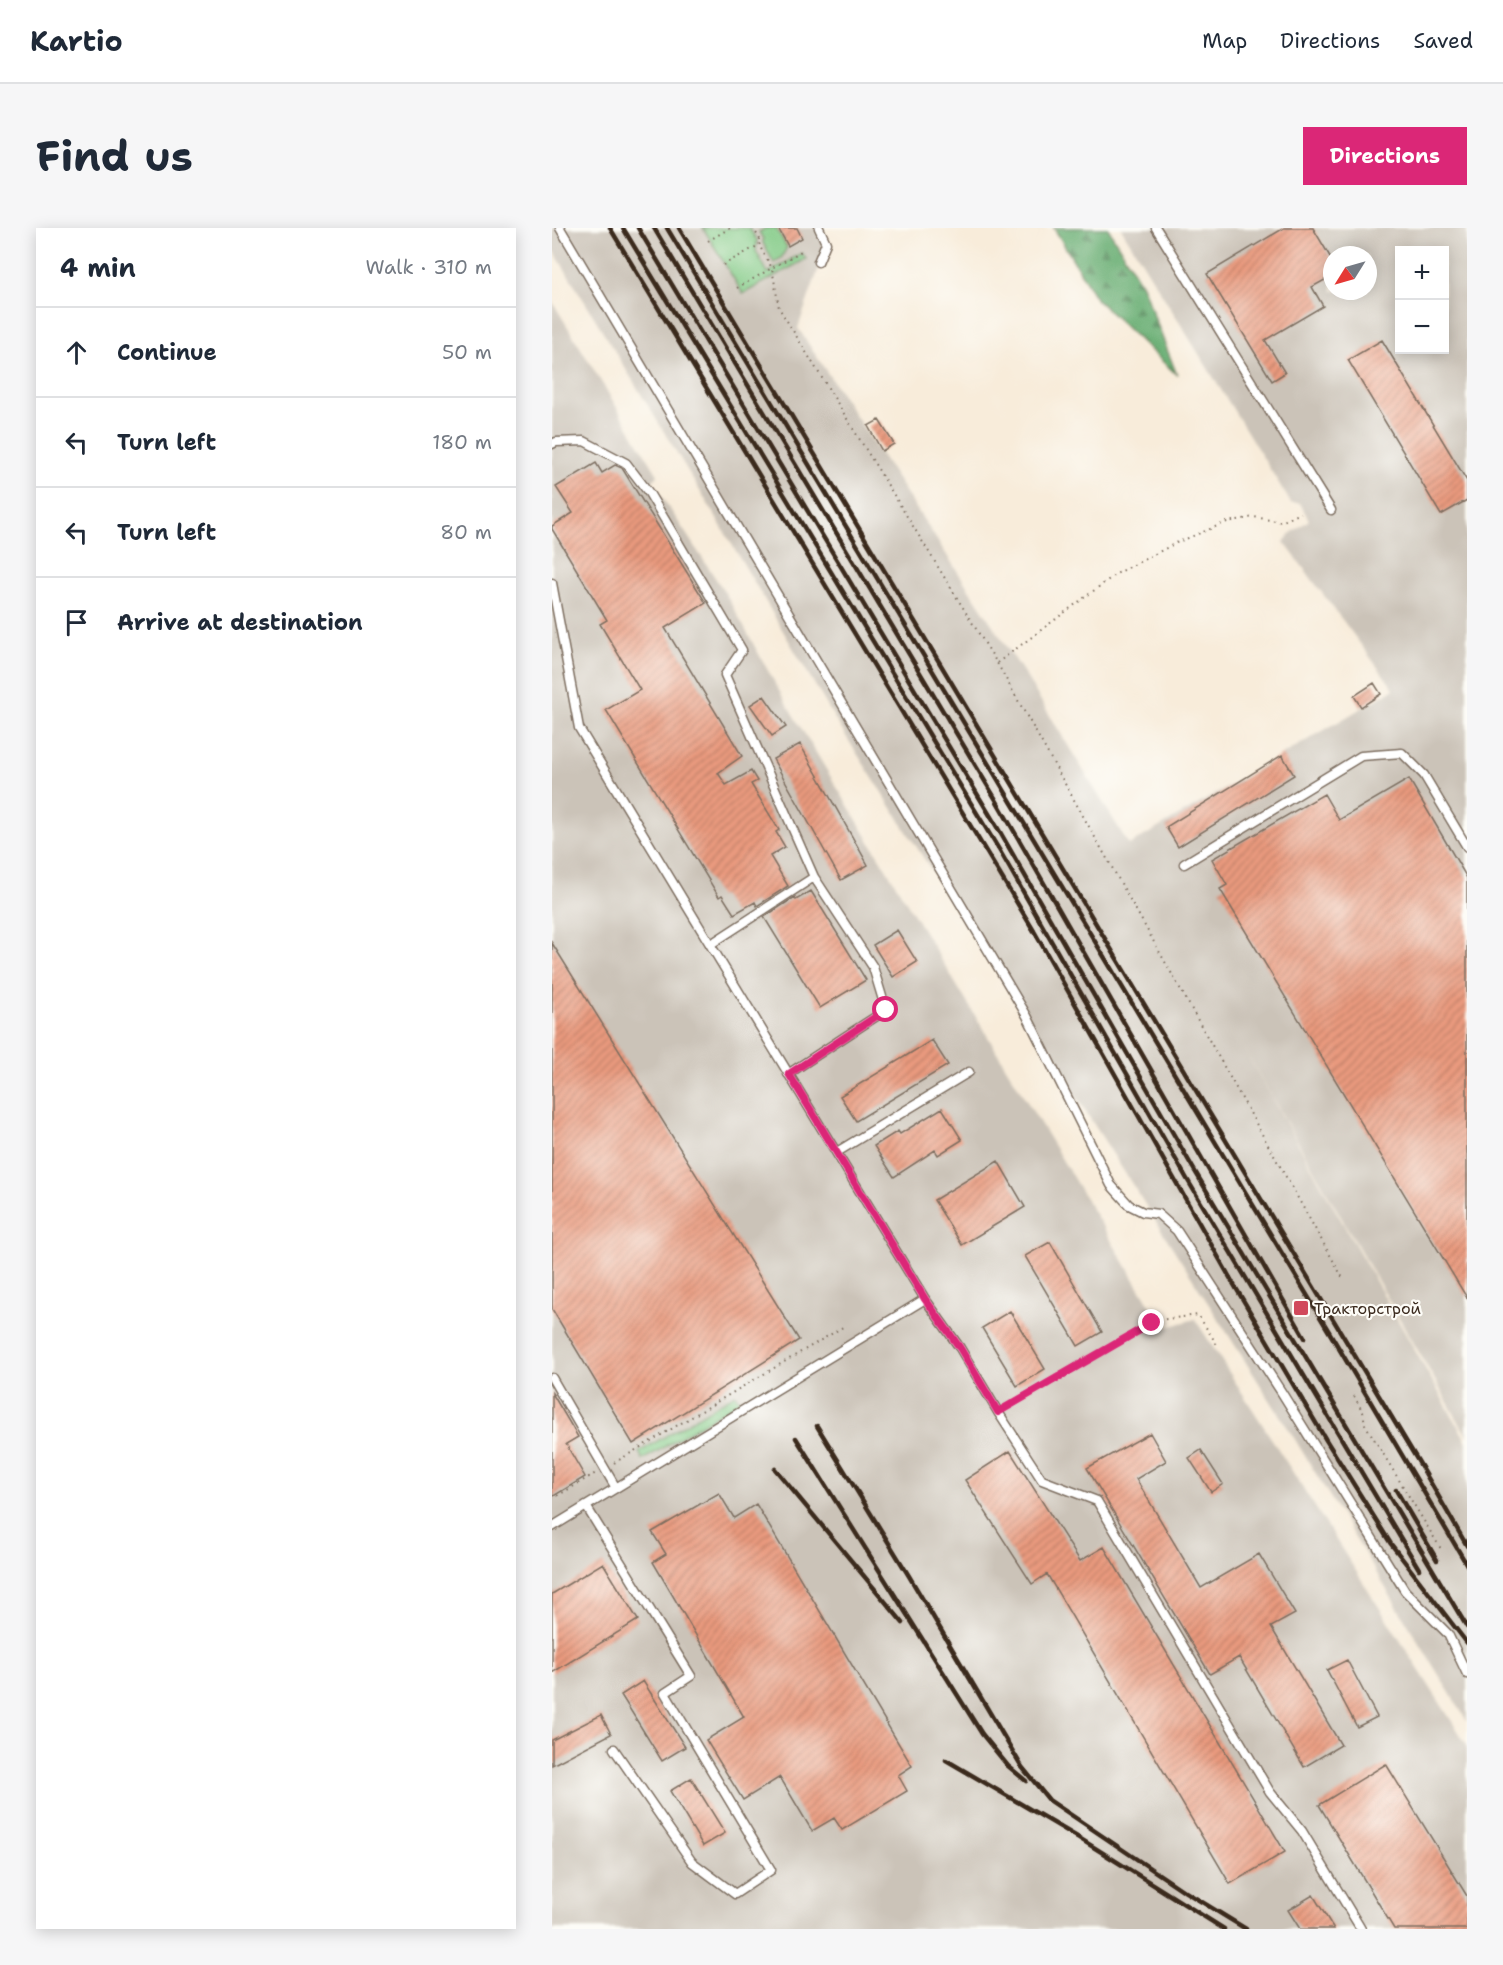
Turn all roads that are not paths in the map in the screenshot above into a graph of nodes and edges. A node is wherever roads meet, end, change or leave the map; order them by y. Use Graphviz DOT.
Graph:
graph roads {
  1 [pos="560,228"];
  2 [pos="819,228"];
  3 [pos="1156,228"];
  4 [pos="818,262"];
  5 [pos="552,444"];
  6 [pos="1331,510"];
  7 [pos="552,583"];
  8 [pos="1467,847"];
  9 [pos="1184,864"];
  10 [pos="814,877"];
  11 [pos="711,944"];
  12 [pos="969,1072"];
  13 [pos="789,1074"];
  14 [pos="837,1152"];
  15 [pos="925,1299"];
  16 [pos="552,1378"];
  17 [pos="616,1488"];
  18 [pos="586,1506"];
  19 [pos="552,1527"];
  20 [pos="1467,1674"];
  21 [pos="614,1749"];
  22 [pos="1361,1929"];
  1 -- 20 [label="lane"];
  2 -- 4 [label="lane"];
  3 -- 6 [label="lane"];
  5 -- 10 [label="lane"];
  7 -- 11 [label="lane"];
  8 -- 9 [label="lane"];
  10 -- 11 [label="lane"];
  10 -- 13 [label="lane"];
  11 -- 13 [label="lane"];
  12 -- 14 [label="lane"];
  13 -- 14 [label="lane"];
  14 -- 15 [label="lane"];
  15 -- 17 [label="lane"];
  15 -- 22 [label="lane"];
  16 -- 17 [label="lane"];
  17 -- 18 [label="lane"];
  18 -- 19 [label="lane"];
  18 -- 21 [label="lane"];
}
